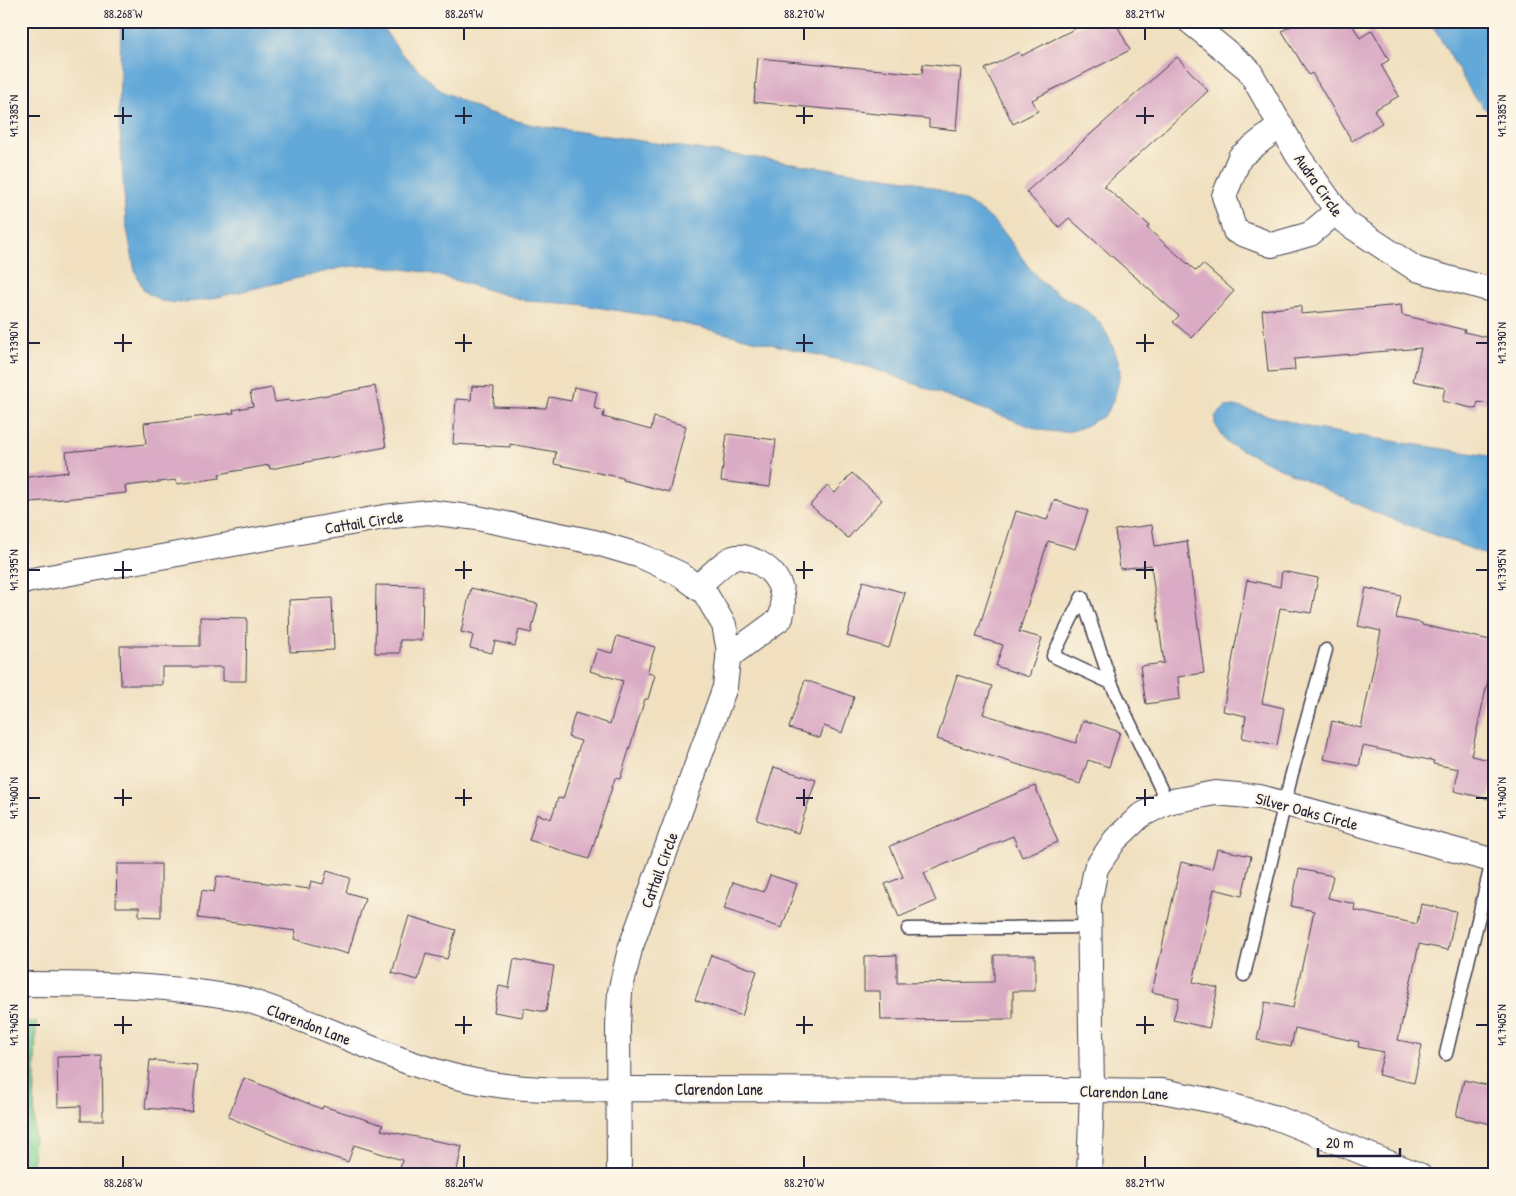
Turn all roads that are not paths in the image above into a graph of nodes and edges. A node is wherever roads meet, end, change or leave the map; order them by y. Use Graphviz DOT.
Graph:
graph roads {
  1 [pos="1188,21"];
  2 [pos="1281,125"];
  3 [pos="1337,211"];
  4 [pos="1495,292"];
  5 [pos="21,582"];
  6 [pos="697,587"];
  7 [pos="1326,650"];
  8 [pos="728,657"];
  9 [pos="1112,683"];
  10 [pos="1167,802"];
  11 [pos="1284,804"];
  12 [pos="1494,858"];
  13 [pos="1089,927"];
  14 [pos="908,928"];
  15 [pos="1244,975"];
  16 [pos="21,984"];
  17 [pos="1446,1054"];
  18 [pos="618,1089"];
  19 [pos="1092,1090"];
  20 [pos="619,1175"];
  21 [pos="1089,1175"];
  22 [pos="1419,1175"];
  1 -- 2 [label="street, Audra Circle"];
  2 -- 3 [label="street, Audra Circle"];
  2 -- 3 [label="street"];
  3 -- 4 [label="street, Audra Circle"];
  5 -- 6 [label="street, Cattail Circle"];
  6 -- 8 [label="street, Cattail Circle"];
  6 -- 8 [label="street"];
  7 -- 11 [label="lane"];
  8 -- 18 [label="street, Cattail Circle"];
  9 -- 9 [label="lane"];
  9 -- 10 [label="lane"];
  10 -- 11 [label="street, Silver Oaks Circle"];
  10 -- 13 [label="street, Silver Oaks Circle"];
  11 -- 12 [label="street, Silver Oaks Circle"];
  11 -- 15 [label="lane"];
  12 -- 17 [label="lane"];
  13 -- 14 [label="lane"];
  13 -- 19 [label="street, Silver Oaks Circle"];
  16 -- 18 [label="street, Clarendon Lane"];
  18 -- 19 [label="street, Clarendon Lane"];
  18 -- 20 [label="street, Cattail Circle"];
  19 -- 21 [label="street, Silver Oaks Circle"];
  19 -- 22 [label="street, Clarendon Lane"];
}
